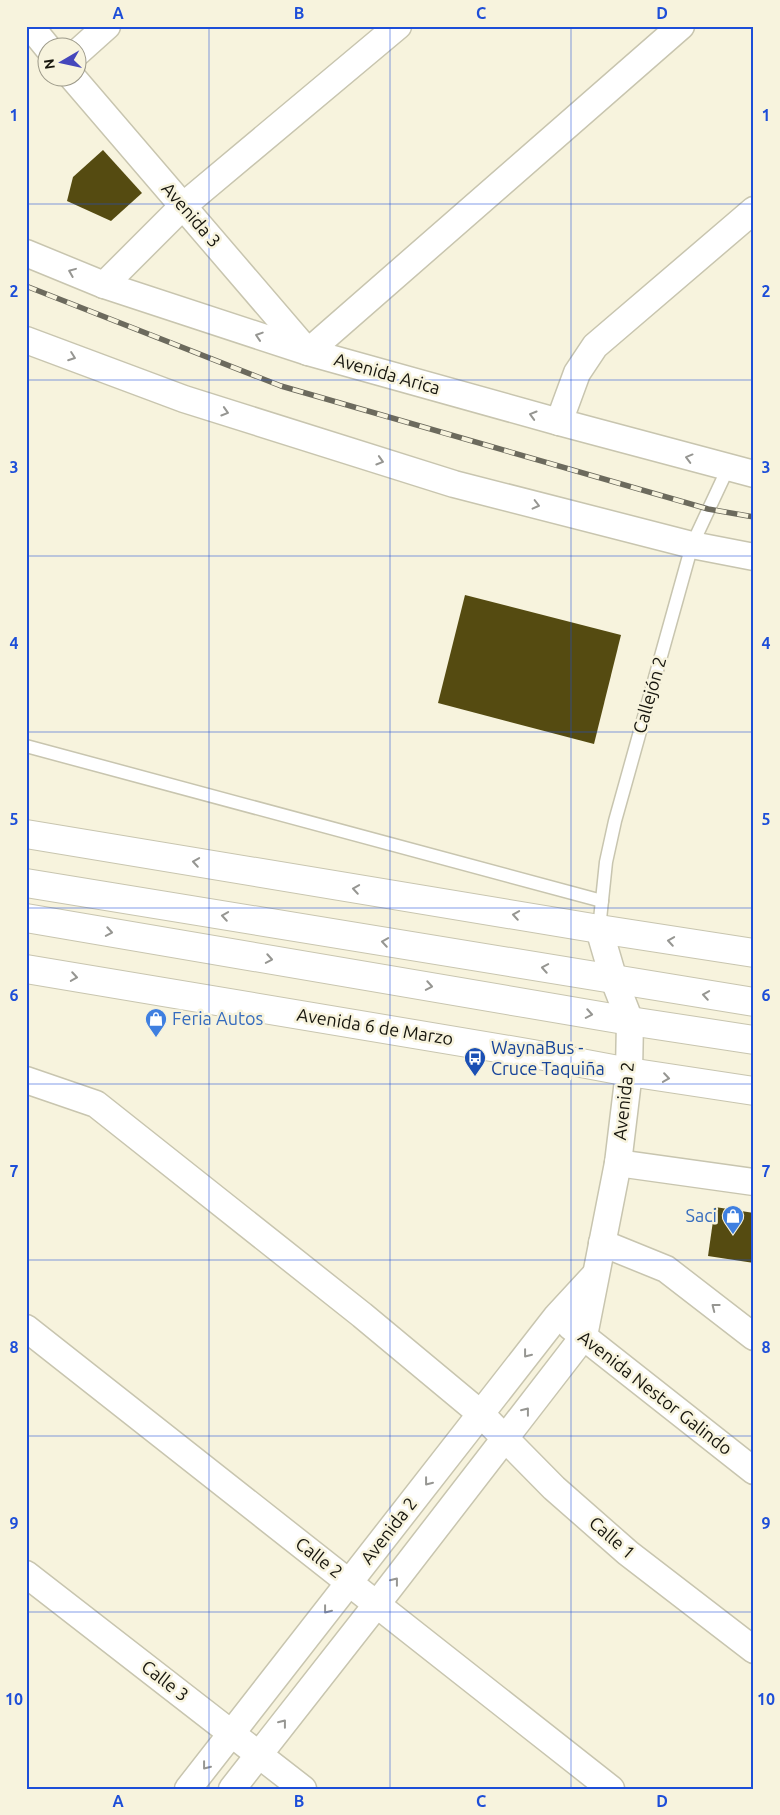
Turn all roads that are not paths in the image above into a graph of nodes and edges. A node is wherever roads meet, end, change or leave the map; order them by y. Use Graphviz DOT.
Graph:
graph roads {
  1 [pos="30,26"];
  2 [pos="108,26"];
  3 [pos="398,26"];
  4 [pos="681,26"];
  5 [pos="40,38"];
  6 [pos="88,43"];
  7 [pos="82,88"];
  8 [pos="183,206"];
  9 [pos="754,210"];
  10 [pos="26,253"];
  11 [pos="104,285"];
  12 [pos="26,340"];
  13 [pos="308,352"];
  14 [pos="559,422"];
  15 [pos="728,468"];
  16 [pos="754,474"];
  17 [pos="692,546"];
  18 [pos="754,557"];
  19 [pos="26,746"];
  20 [pos="26,834"];
  21 [pos="26,883"];
  22 [pos="602,900"];
  23 [pos="26,918"];
  24 [pos="599,929"];
  25 [pos="754,954"];
  26 [pos="26,969"];
  27 [pos="614,980"];
  28 [pos="754,1002"];
  29 [pos="630,1021"];
  30 [pos="754,1040"];
  31 [pos="629,1072"];
  32 [pos="26,1080"];
  33 [pos="754,1091"];
  34 [pos="618,1162"];
  35 [pos="754,1182"];
  36 [pos="602,1243"];
  37 [pos="594,1276"];
  38 [pos="557,1316"];
  39 [pos="26,1328"];
  40 [pos="584,1336"];
  41 [pos="754,1337"];
  42 [pos="481,1414"];
  43 [pos="505,1438"];
  44 [pos="754,1471"];
  45 [pos="26,1574"];
  46 [pos="349,1582"];
  47 [pos="377,1604"];
  48 [pos="754,1650"];
  49 [pos="232,1732"];
  50 [pos="260,1754"];
  51 [pos="188,1789"];
  52 [pos="232,1789"];
  53 [pos="303,1789"];
  54 [pos="611,1789"];
  1 -- 5 [label="street"];
  2 -- 6 [label="street"];
  3 -- 8 [label="street"];
  4 -- 13 [label="street"];
  7 -- 8 [label="street, Avenida 3"];
  8 -- 11 [label="street"];
  8 -- 13 [label="street, Avenida 3"];
  9 -- 14 [label="street"];
  11 -- 10 [label="street, Avenida Arica, one-way"];
  13 -- 11 [label="street, Avenida Arica, one-way"];
  12 -- 17 [label="street, one-way"];
  14 -- 13 [label="street, Avenida Arica, one-way"];
  15 -- 14 [label="street, Avenida Arica, one-way"];
  15 -- 16 [label="street, Avenida Arica"];
  15 -- 17 [label="lane, Callejón 2"];
  17 -- 18 [label="street"];
  17 -- 22 [label="lane, Callejón 2"];
  19 -- 22 [label="lane"];
  24 -- 20 [label="main road, one-way"];
  27 -- 21 [label="main road, one-way"];
  22 -- 24 [label="lane, Callejón 2"];
  23 -- 29 [label="main road, one-way"];
  25 -- 24 [label="main road, one-way"];
  24 -- 27 [label="street, Avenida 2"];
  26 -- 31 [label="main road, Avenida 6 de Marzo, one-way"];
  28 -- 27 [label="main road, one-way"];
  27 -- 29 [label="street, Avenida 2"];
  29 -- 30 [label="main road"];
  29 -- 31 [label="street, Avenida 2"];
  31 -- 33 [label="main road, Avenida 6 de Marzo, one-way"];
  31 -- 34 [label="street, Avenida 2"];
  32 -- 42 [label="street, Calle 1"];
  34 -- 35 [label="street"];
  34 -- 36 [label="street, Avenida 2"];
  36 -- 37 [label="street, Avenida 2"];
  41 -- 36 [label="street, one-way"];
  37 -- 38 [label="street, Avenida 2"];
  37 -- 40 [label="street, Avenida 2"];
  38 -- 40 [label="street, Avenida Nestor Galindo"];
  38 -- 42 [label="street, Avenida 2, one-way"];
  39 -- 46 [label="street, Calle 2"];
  43 -- 40 [label="street, Avenida 2, one-way"];
  40 -- 44 [label="street, Avenida Nestor Galindo"];
  42 -- 43 [label="street, Calle 1"];
  42 -- 46 [label="street, Avenida 2, one-way"];
  47 -- 43 [label="street, Avenida 2, one-way"];
  43 -- 48 [label="street, Calle 1"];
  45 -- 49 [label="street, Calle 3"];
  46 -- 47 [label="street, Calle 2"];
  46 -- 49 [label="street, Avenida 2, one-way"];
  50 -- 47 [label="street, Avenida 2, one-way"];
  47 -- 54 [label="street, Calle 2"];
  49 -- 50 [label="street, Calle 3"];
  49 -- 51 [label="street, Avenida 2, one-way"];
  50 -- 52 [label="street, Avenida 2"];
  50 -- 53 [label="street, Calle 3"];
}
